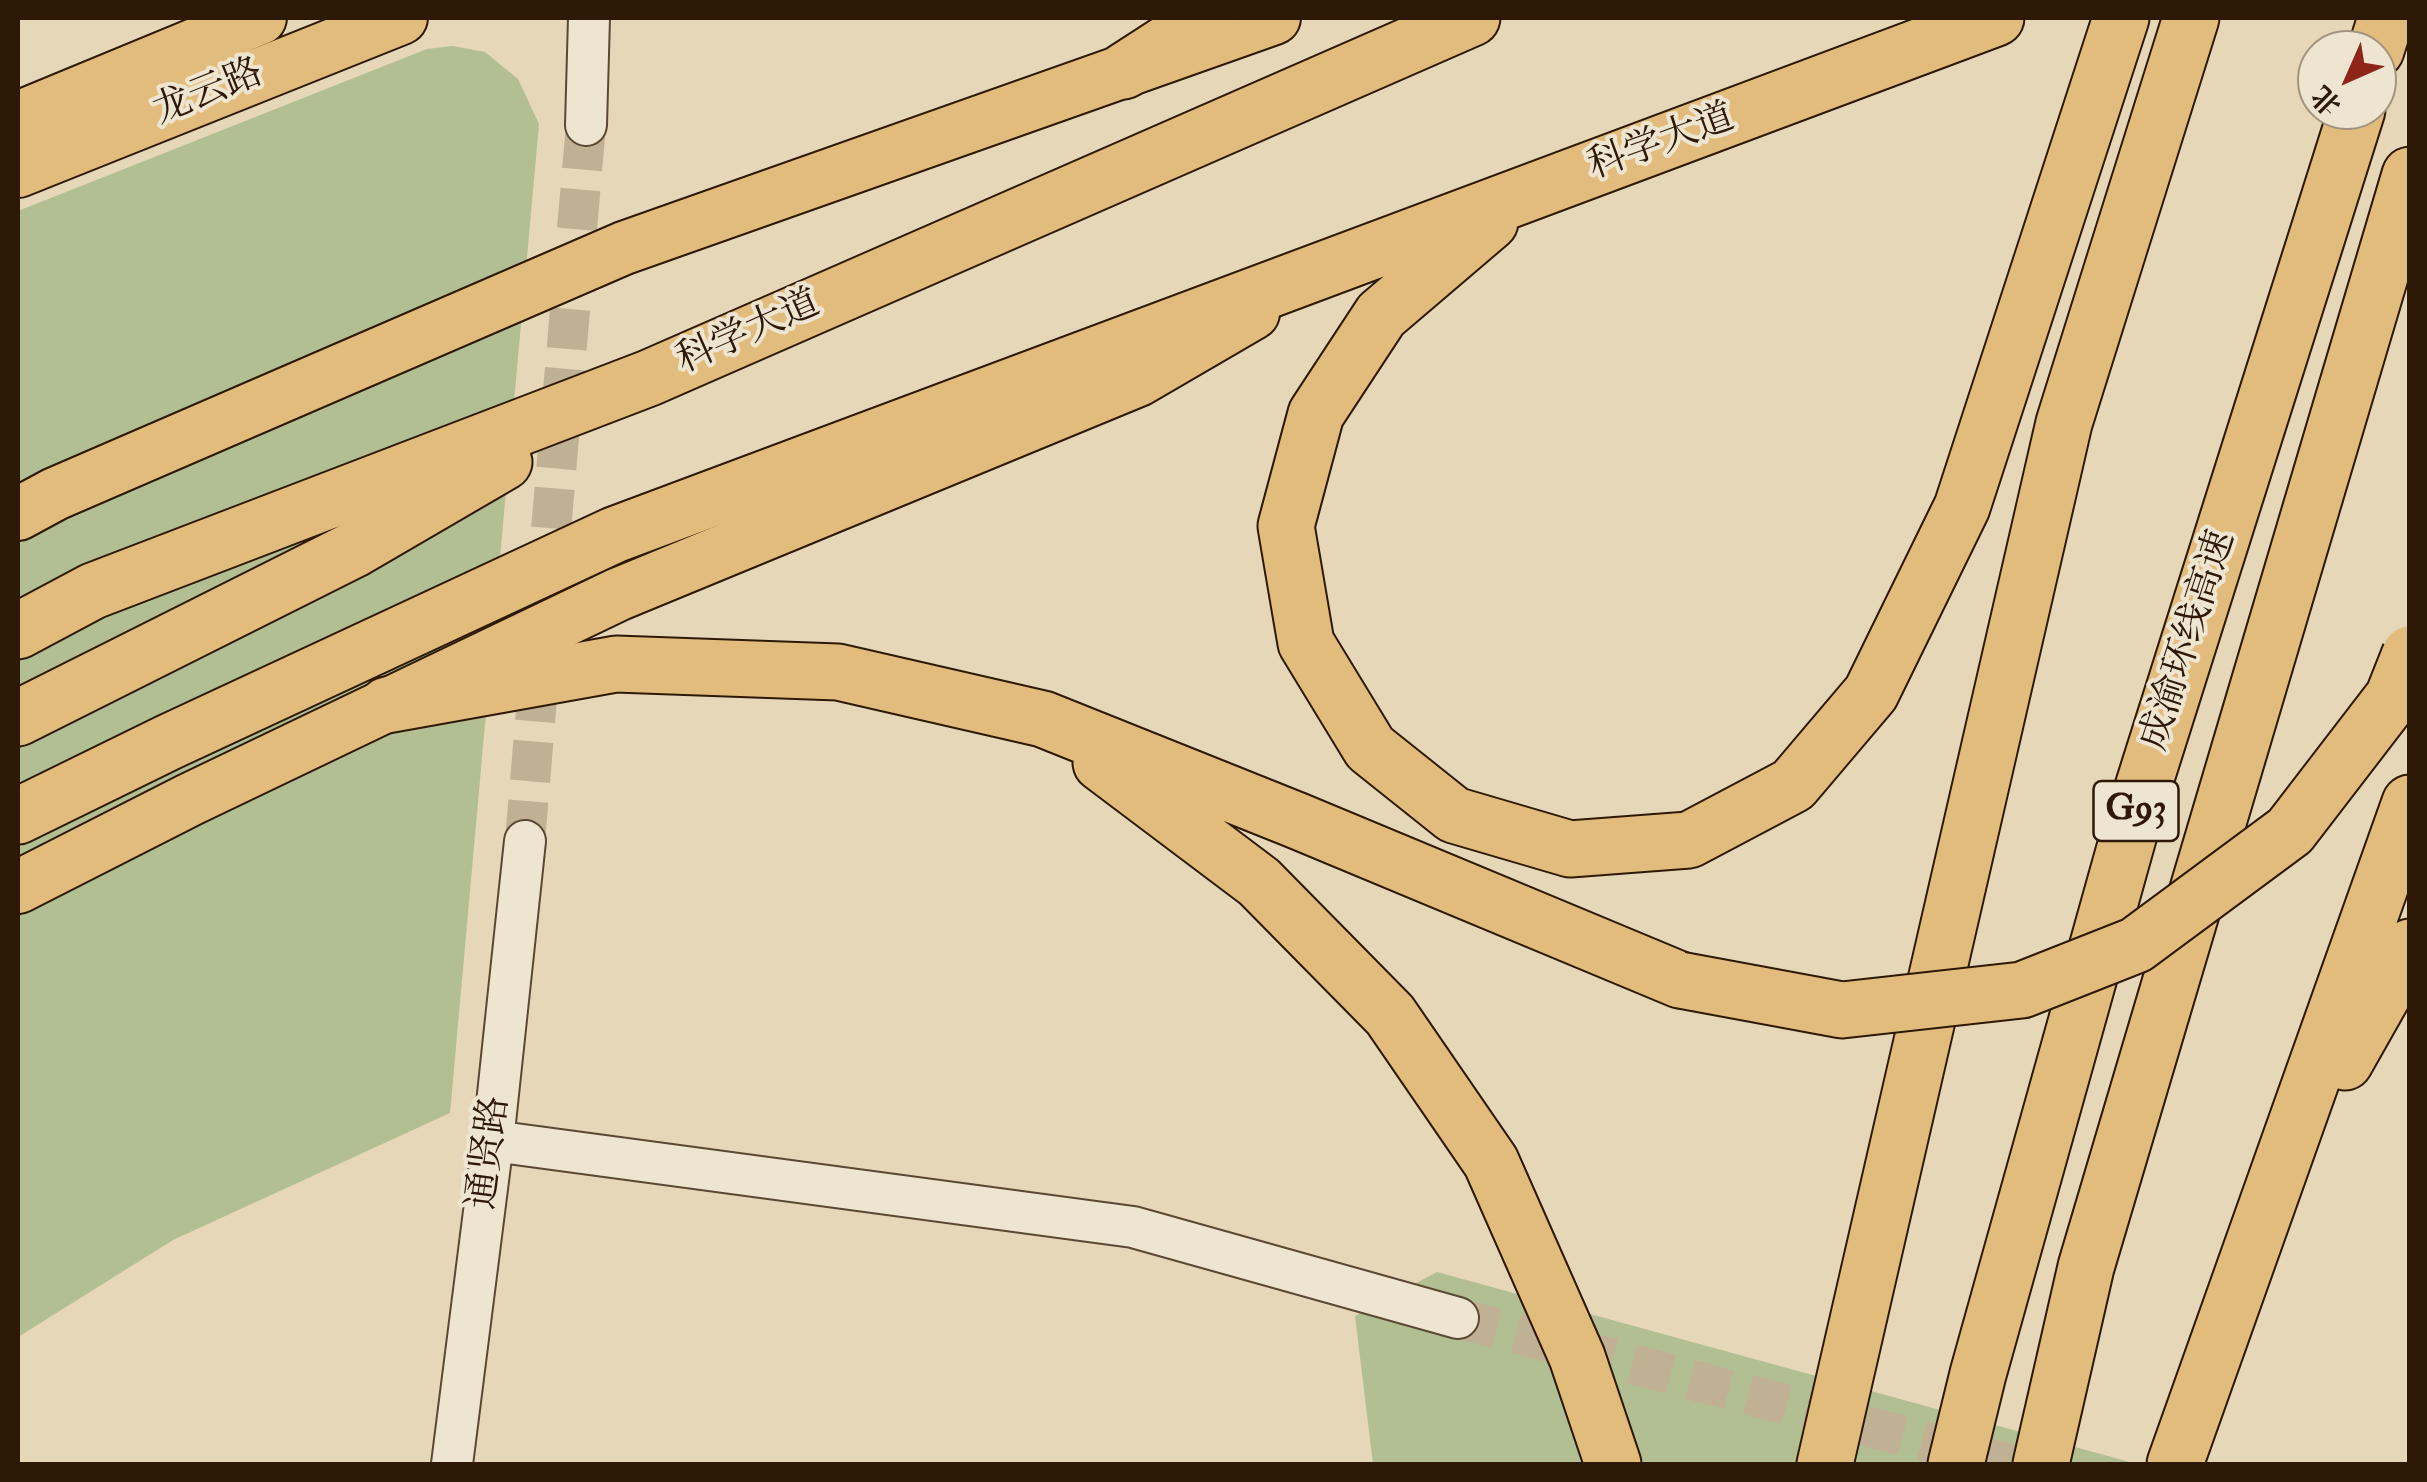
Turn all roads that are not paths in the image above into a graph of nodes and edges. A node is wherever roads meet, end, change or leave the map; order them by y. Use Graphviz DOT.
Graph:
graph roads {
  1 [pos="260,18"];
  2 [pos="401,18"];
  3 [pos="589,18"];
  4 [pos="1206,18"];
  5 [pos="1274,18"];
  6 [pos="1472,18"];
  7 [pos="1996,18"];
  8 [pos="2121,18"];
  9 [pos="2192,18"];
  10 [pos="1124,71"];
  11 [pos="18,118"];
  12 [pos="586,125"];
  13 [pos="2351,130"];
  14 [pos="18,171"];
  15 [pos="2410,175"];
  16 [pos="1519,197"];
  17 [pos="1328,269"];
  18 [pos="649,378"];
  19 [pos="18,514"];
  20 [pos="18,631"];
  21 [pos="2410,654"];
  22 [pos="387,705"];
  23 [pos="18,718"];
  24 [pos="1042,719"];
  25 [pos="2410,803"];
  26 [pos="18,816"];
  27 [pos="525,841"];
  28 [pos="18,887"];
  29 [pos="2410,946"];
  30 [pos="492,1142"];
  31 [pos="2269,1200"];
  32 [pos="1458,1318"];
  33 [pos="452,1464"];
  34 [pos="1612,1464"];
  35 [pos="1825,1464"];
  36 [pos="1956,1464"];
  37 [pos="2041,1464"];
  38 [pos="2176,1464"];
  1 -- 11 [label="main road, 龙云路"];
  2 -- 14 [label="main road, 龙云路"];
  3 -- 12 [label="street"];
  4 -- 10 [label="highway"];
  5 -- 10 [label="main road"];
  6 -- 18 [label="highway, 科学大道"];
  7 -- 16 [label="highway, 科学大道"];
  8 -- 16 [label="highway"];
  9 -- 35 [label="highway"];
  10 -- 19 [label="main road"];
  13 -- 36 [label="highway, 成渝环线高速 / G93"];
  15 -- 37 [label="highway, 成渝环线高速 / G93"];
  16 -- 17 [label="highway, 科学大道"];
  17 -- 22 [label="main road, 科学大道"];
  17 -- 26 [label="highway, 科学大道"];
  18 -- 20 [label="highway, 科学大道"];
  18 -- 23 [label="highway"];
  21 -- 24 [label="highway, bridge"];
  22 -- 24 [label="highway"];
  22 -- 28 [label="main road, 科学大道"];
  24 -- 34 [label="highway"];
  25 -- 31 [label="highway"];
  27 -- 30 [label="street, 通贤路"];
  29 -- 31 [label="highway"];
  30 -- 32 [label="street"];
  30 -- 33 [label="street, 通贤路"];
  31 -- 38 [label="highway"];
}
